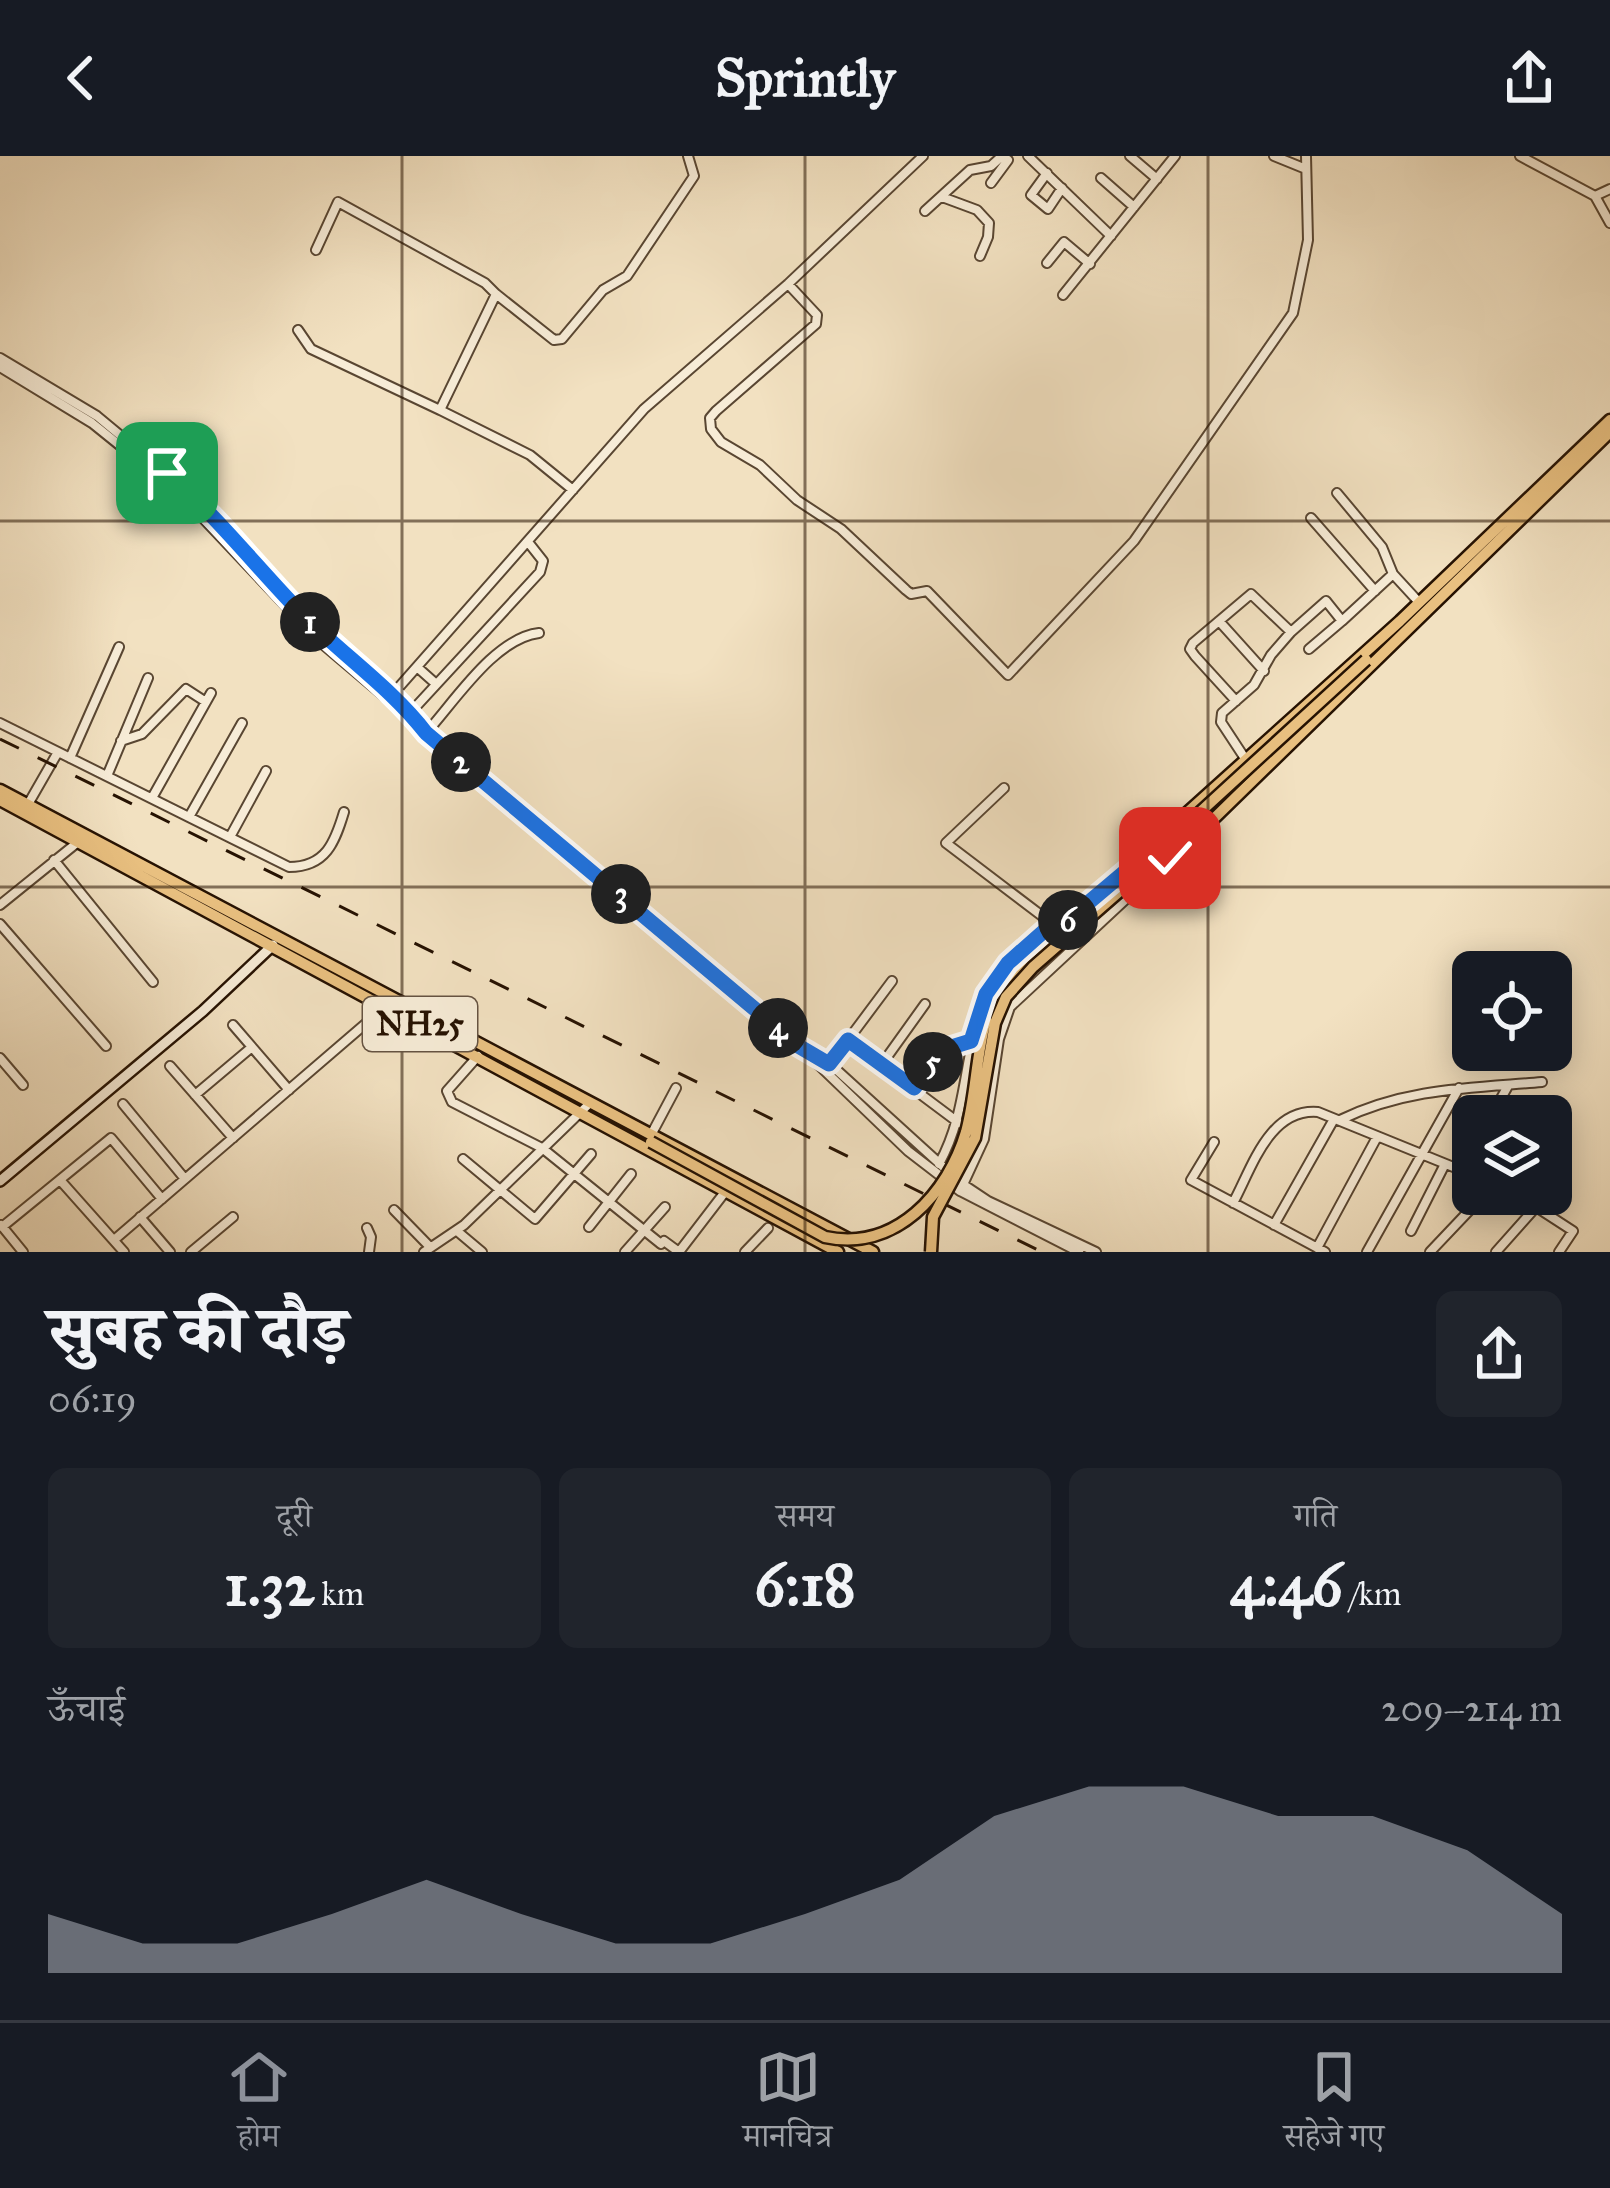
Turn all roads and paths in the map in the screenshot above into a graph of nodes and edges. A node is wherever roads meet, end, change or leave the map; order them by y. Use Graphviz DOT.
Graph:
graph roads {
  1 [pos="688,156"];
  2 [pos="923,156"];
  3 [pos="1028,156"];
  4 [pos="1130,156"];
  5 [pos="1174,156"];
  6 [pos="1274,156"];
  7 [pos="1306,156"];
  8 [pos="1520,156"];
  9 [pos="1006,157"];
  10 [pos="1306,169"];
  11 [pos="1047,173"];
  12 [pos="1101,178"];
  13 [pos="1157,179"];
  14 [pos="992,183"];
  15 [pos="1062,188"];
  16 [pos="1610,188"];
  17 [pos="1595,196"];
  18 [pos="940,197"];
  19 [pos="1134,207"];
  20 [pos="925,211"];
  21 [pos="1610,223"];
  22 [pos="1112,236"];
  23 [pos="316,250"];
  24 [pos="980,256"];
  25 [pos="1047,263"];
  26 [pos="1090,264"];
  27 [pos="788,284"];
  28 [pos="496,295"];
  29 [pos="1063,295"];
  30 [pos="298,330"];
  31 [pos="0,362"];
  32 [pos="440,410"];
  33 [pos="1610,420"];
  34 [pos="1610,432"];
  35 [pos="573,490"];
  36 [pos="1337,494"];
  37 [pos="1310,518"];
  38 [pos="528,542"];
  39 [pos="1393,574"];
  40 [pos="1375,591"];
  41 [pos="1416,599"];
  42 [pos="1219,621"];
  43 [pos="1342,621"];
  44 [pos="1404,625"];
  45 [pos="1291,632"];
  46 [pos="539,633"];
  47 [pos="119,647"];
  48 [pos="1310,649"];
  49 [pos="417,667"];
  50 [pos="1264,670"];
  51 [pos="148,678"];
  52 [pos="436,683"];
  53 [pos="392,694"];
  54 [pos="1236,700"];
  55 [pos="410,712"];
  56 [pos="0,723"];
  57 [pos="242,723"];
  58 [pos="426,733"];
  59 [pos="122,741"];
  60 [pos="58,752"];
  61 [pos="70,758"];
  62 [pos="1246,760"];
  63 [pos="266,771"];
  64 [pos="107,776"];
  65 [pos="1004,788"];
  66 [pos="0,790"];
  67 [pos="152,798"];
  68 [pos="0,800"];
  69 [pos="25,809"];
  70 [pos="344,812"];
  71 [pos="189,817"];
  72 [pos="230,837"];
  73 [pos="79,842"];
  74 [pos="1170,858"];
  75 [pos="54,860"];
  76 [pos="1133,865"];
  77 [pos="0,905"];
  78 [pos="1069,919"];
  79 [pos="0,924"];
  80 [pos="1054,926"];
  81 [pos="275,942"];
  82 [pos="892,981"];
  83 [pos="153,982"];
  84 [pos="925,1004"];
  85 [pos="386,1006"];
  86 [pos="233,1025"];
  87 [pos="848,1040"];
  88 [pos="971,1041"];
  89 [pos="106,1046"];
  90 [pos="252,1047"];
  91 [pos="800,1047"];
  92 [pos="479,1056"];
  93 [pos="0,1058"];
  94 [pos="829,1064"];
  95 [pos="882,1064"];
  96 [pos="170,1066"];
  97 [pos="1542,1082"];
  98 [pos="23,1085"];
  99 [pos="1508,1085"];
  100 [pos="676,1088"];
  101 [pos="914,1088"];
  102 [pos="1459,1088"];
  103 [pos="289,1090"];
  104 [pos="195,1095"];
  105 [pos="1503,1095"];
  106 [pos="123,1104"];
  107 [pos="586,1107"];
  108 [pos="1336,1120"];
  109 [pos="958,1123"];
  110 [pos="624,1136"];
  111 [pos="1377,1137"];
  112 [pos="233,1138"];
  113 [pos="651,1138"];
  114 [pos="1214,1142"];
  115 [pos="542,1148"];
  116 [pos="591,1154"];
  117 [pos="1423,1156"];
  118 [pos="463,1160"];
  119 [pos="1445,1164"];
  120 [pos="1452,1167"];
  121 [pos="936,1168"];
  122 [pos="631,1174"];
  123 [pos="573,1176"];
  124 [pos="185,1179"];
  125 [pos="60,1180"];
  126 [pos="0,1181"];
  127 [pos="499,1188"];
  128 [pos="961,1188"];
  129 [pos="725,1192"];
  130 [pos="162,1198"];
  131 [pos="608,1203"];
  132 [pos="1233,1203"];
  133 [pos="664,1207"];
  134 [pos="394,1210"];
  135 [pos="1465,1215"];
  136 [pos="1529,1215"];
  137 [pos="1550,1215"];
  138 [pos="140,1217"];
  139 [pos="233,1217"];
  140 [pos="1274,1225"];
  141 [pos="1,1226"];
  142 [pos="589,1227"];
  143 [pos="367,1228"];
  144 [pos="769,1228"];
  145 [pos="457,1231"];
  146 [pos="1411,1231"];
  147 [pos="643,1232"];
  148 [pos="114,1240"];
  149 [pos="688,1248"];
  150 [pos="427,1249"];
  151 [pos="1321,1250"];
  152 [pos="23,1252"];
  153 [pos="124,1252"];
  154 [pos="170,1252"];
  155 [pos="191,1252"];
  156 [pos="369,1252"];
  157 [pos="482,1252"];
  158 [pos="625,1252"];
  159 [pos="745,1252"];
  160 [pos="838,1252"];
  161 [pos="873,1252"];
  162 [pos="931,1252"];
  163 [pos="1079,1252"];
  164 [pos="1096,1252"];
  165 [pos="1367,1252"];
  166 [pos="1430,1252"];
  167 [pos="1496,1252"];
  168 [pos="1559,1252"];
  1 -- 28 [label="street"];
  2 -- 27 [label="street"];
  3 -- 11 [label="street"];
  4 -- 13 [label="street"];
  5 -- 13 [label="street"];
  6 -- 10 [label="street"];
  7 -- 10 [label="street"];
  8 -- 17 [label="street"];
  9 -- 14 [label="street"];
  9 -- 18 [label="street"];
  10 -- 27 [label="street"];
  11 -- 15 [label="street"];
  11 -- 15 [label="street"];
  12 -- 19 [label="street"];
  13 -- 19 [label="street"];
  15 -- 22 [label="street"];
  16 -- 17 [label="street"];
  17 -- 21 [label="street"];
  18 -- 20 [label="street"];
  18 -- 24 [label="street"];
  19 -- 22 [label="street"];
  22 -- 26 [label="street"];
  23 -- 28 [label="street"];
  25 -- 26 [label="street"];
  26 -- 29 [label="street"];
  27 -- 35 [label="street"];
  28 -- 32 [label="street"];
  30 -- 32 [label="street"];
  31 -- 53 [label="street"];
  31 -- 58 [label="street"];
  32 -- 35 [label="street"];
  33 -- 44 [label="main road"];
  34 -- 44 [label="main road"];
  35 -- 38 [label="street"];
  36 -- 39 [label="street"];
  37 -- 40 [label="street"];
  38 -- 49 [label="street"];
  38 -- 52 [label="street"];
  39 -- 40 [label="street"];
  39 -- 41 [label="street"];
  40 -- 43 [label="street"];
  42 -- 45 [label="street"];
  42 -- 50 [label="street"];
  42 -- 54 [label="street"];
  43 -- 45 [label="street"];
  43 -- 48 [label="street"];
  44 -- 62 [label="main road"];
  44 -- 74 [label="main road"];
  44 -- 162 [label="main road, bridge"];
  45 -- 50 [label="street"];
  46 -- 58 [label="street"];
  47 -- 61 [label="street"];
  49 -- 52 [label="street"];
  49 -- 53 [label="street"];
  50 -- 54 [label="street"];
  51 -- 59 [label="street"];
  52 -- 55 [label="street"];
  53 -- 55 [label="street"];
  54 -- 62 [label="street"];
  55 -- 58 [label="street"];
  56 -- 60 [label="street"];
  57 -- 71 [label="street"];
  58 -- 91 [label="street"];
  59 -- 64 [label="street"];
  59 -- 67 [label="street"];
  60 -- 61 [label="street"];
  60 -- 69 [label="street"];
  61 -- 64 [label="street"];
  62 -- 76 [label="main road"];
  63 -- 72 [label="street"];
  64 -- 67 [label="street"];
  65 -- 80 [label="street"];
  66 -- 69 [label="main road, NH25"];
  67 -- 71 [label="street"];
  68 -- 69 [label="main road, NH25"];
  69 -- 73 [label="main road, NH25"];
  69 -- 81 [label="main road, NH25"];
  70 -- 72 [label="street"];
  71 -- 72 [label="street"];
  73 -- 75 [label="street"];
  73 -- 81 [label="main road, NH25"];
  74 -- 76 [label="main road"];
  74 -- 128 [label="street"];
  75 -- 77 [label="street"];
  75 -- 83 [label="street"];
  76 -- 78 [label="main road"];
  78 -- 80 [label="street"];
  78 -- 113 [label="main road, bridge"];
  79 -- 89 [label="street"];
  80 -- 88 [label="street"];
  81 -- 85 [label="main road, NH25"];
  81 -- 107 [label="main road, NH25"];
  81 -- 126 [label="street"];
  82 -- 87 [label="street"];
  84 -- 95 [label="street"];
  85 -- 92 [label="main road, NH25"];
  85 -- 103 [label="street"];
  86 -- 90 [label="street"];
  87 -- 94 [label="street"];
  87 -- 95 [label="street"];
  88 -- 101 [label="street"];
  88 -- 109 [label="street"];
  90 -- 103 [label="street"];
  90 -- 104 [label="street"];
  91 -- 94 [label="street"];
  91 -- 121 [label="street"];
  92 -- 107 [label="main road, NH25"];
  92 -- 115 [label="street"];
  93 -- 98 [label="street"];
  94 -- 121 [label="street"];
  95 -- 101 [label="street"];
  96 -- 104 [label="street"];
  97 -- 99 [label="street"];
  99 -- 102 [label="street"];
  99 -- 105 [label="street"];
  100 -- 113 [label="street"];
  101 -- 109 [label="street"];
  102 -- 108 [label="street"];
  102 -- 117 [label="street"];
  103 -- 112 [label="street"];
  104 -- 112 [label="street"];
  106 -- 124 [label="street"];
  107 -- 110 [label="main road, NH25"];
  107 -- 113 [label="main road, NH25"];
  107 -- 115 [label="street"];
  108 -- 111 [label="street"];
  108 -- 132 [label="street"];
  108 -- 140 [label="street"];
  109 -- 121 [label="street"];
  110 -- 113 [label="main road"];
  110 -- 129 [label="main road, NH25"];
  111 -- 117 [label="street"];
  111 -- 151 [label="street"];
  112 -- 124 [label="street"];
  113 -- 161 [label="main road"];
  114 -- 132 [label="street"];
  115 -- 123 [label="street"];
  115 -- 127 [label="street"];
  116 -- 123 [label="street"];
  117 -- 119 [label="street"];
  117 -- 165 [label="street"];
  118 -- 127 [label="street"];
  119 -- 120 [label="street"];
  119 -- 146 [label="street"];
  121 -- 128 [label="street"];
  122 -- 131 [label="street"];
  123 -- 127 [label="street"];
  123 -- 131 [label="street"];
  124 -- 130 [label="street"];
  125 -- 130 [label="street"];
  125 -- 141 [label="street"];
  125 -- 148 [label="street"];
  127 -- 145 [label="street"];
  128 -- 163 [label="street"];
  128 -- 164 [label="street"];
  129 -- 149 [label="street"];
  129 -- 160 [label="main road, NH25"];
  130 -- 138 [label="street"];
  131 -- 142 [label="street"];
  131 -- 147 [label="street"];
  132 -- 140 [label="street"];
  133 -- 147 [label="street"];
  134 -- 150 [label="street"];
  135 -- 166 [label="street"];
  136 -- 167 [label="street"];
  137 -- 168 [label="street"];
  138 -- 148 [label="street"];
  138 -- 154 [label="street"];
  139 -- 155 [label="street"];
  140 -- 151 [label="street"];
  141 -- 152 [label="street"];
  143 -- 156 [label="street"];
  144 -- 159 [label="street"];
  145 -- 150 [label="street"];
  145 -- 157 [label="street"];
  147 -- 149 [label="street"];
  147 -- 158 [label="street"];
  148 -- 153 [label="street"];
}
